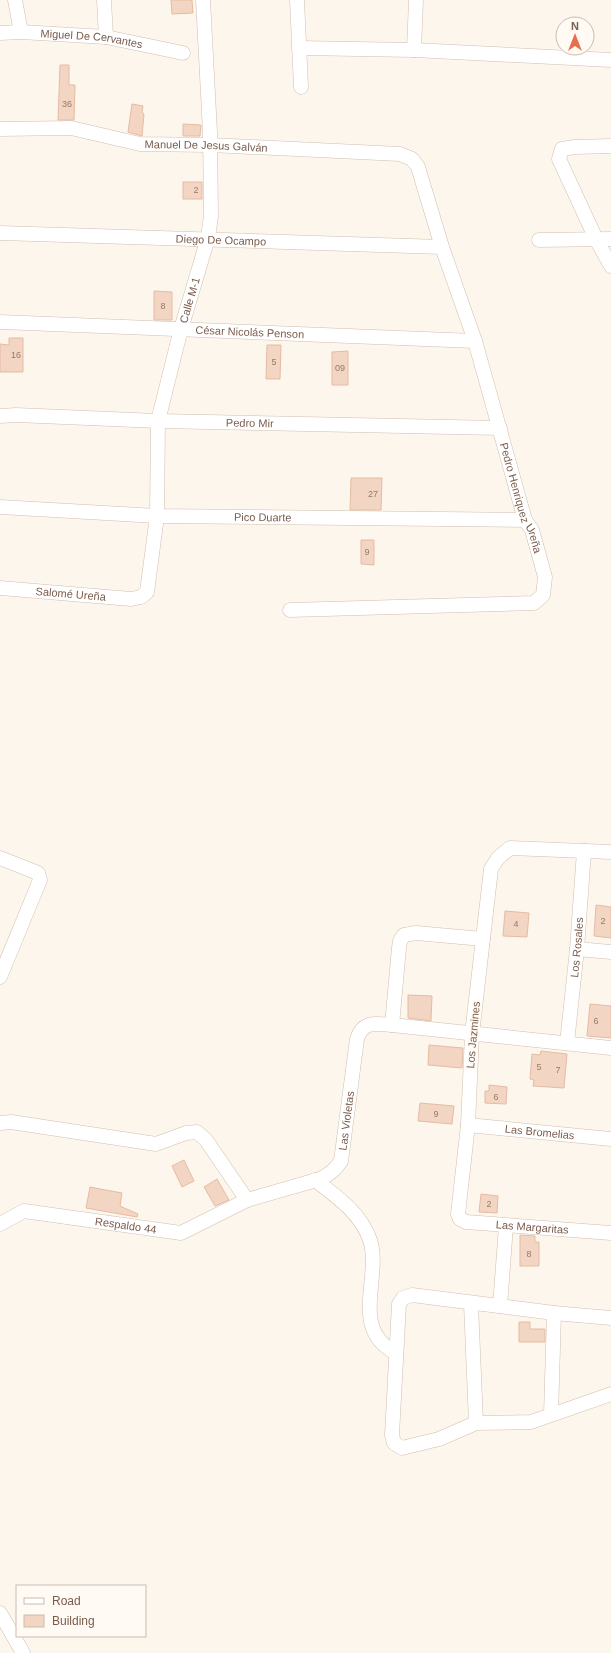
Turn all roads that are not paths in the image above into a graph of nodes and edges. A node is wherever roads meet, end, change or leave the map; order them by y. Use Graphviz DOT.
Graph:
graph roads {
  1 [pos="15,0"];
  2 [pos="104,0"];
  3 [pos="203,0"];
  4 [pos="296,0"];
  5 [pos="416,0"];
  6 [pos="21,32"];
  7 [pos="0,33"];
  8 [pos="106,37"];
  9 [pos="299,48"];
  10 [pos="414,50"];
  11 [pos="183,53"];
  12 [pos="611,60"];
  13 [pos="301,87"];
  14 [pos="0,129"];
  15 [pos="210,145"];
  16 [pos="611,146"];
  17 [pos="412,159"];
  18 [pos="0,233"];
  19 [pos="208,238"];
  20 [pos="596,239"];
  21 [pos="611,239"];
  22 [pos="539,240"];
  23 [pos="442,247"];
  24 [pos="611,266"];
  25 [pos="0,322"];
  26 [pos="181,329"];
  27 [pos="475,341"];
  28 [pos="0,416"];
  29 [pos="158,421"];
  30 [pos="500,428"];
  31 [pos="0,507"];
  32 [pos="157,516"];
  33 [pos="525,520"];
  34 [pos="0,588"];
  35 [pos="141,597"];
  36 [pos="290,610"];
  37 [pos="584,851"];
  38 [pos="611,852"];
  39 [pos="0,858"];
  40 [pos="483,939"];
  41 [pos="577,949"];
  42 [pos="611,952"];
  43 [pos="0,977"];
  44 [pos="392,1025"];
  45 [pos="472,1034"];
  46 [pos="566,1043"];
  47 [pos="611,1048"];
  48 [pos="6,1122"];
  49 [pos="468,1125"];
  50 [pos="611,1139"];
  51 [pos="316,1180"];
  52 [pos="247,1200"];
  53 [pos="458,1214"];
  54 [pos="0,1224"];
  55 [pos="506,1226"];
  56 [pos="611,1233"];
  57 [pos="471,1304"];
  58 [pos="500,1306"];
  59 [pos="554,1313"];
  60 [pos="611,1318"];
  61 [pos="396,1354"];
  62 [pos="611,1394"];
  63 [pos="551,1415"];
  64 [pos="476,1423"];
  65 [pos="0,1613"];
  66 [pos="23,1653"];
  1 -- 6 [label="street"];
  2 -- 8 [label="street"];
  3 -- 15 [label="street, Calle M-1"];
  4 -- 9 [label="street"];
  5 -- 10 [label="street"];
  6 -- 7 [label="street, Miguel De Cervantes"];
  6 -- 8 [label="street, Miguel De Cervantes"];
  8 -- 11 [label="street, Miguel De Cervantes"];
  9 -- 10 [label="street"];
  9 -- 13 [label="street"];
  10 -- 12 [label="street"];
  14 -- 15 [label="street, Manuel De Jesus Galván"];
  15 -- 17 [label="street, Manuel De Jesus Galván"];
  15 -- 19 [label="street, Calle M-1"];
  16 -- 20 [label="street"];
  17 -- 23 [label="street, Pedro Henriquez Ureña"];
  18 -- 19 [label="street, Diego De Ocampo"];
  19 -- 23 [label="street, Diego De Ocampo"];
  19 -- 26 [label="street, Calle M-1"];
  20 -- 21 [label="street"];
  20 -- 22 [label="street"];
  20 -- 24 [label="street"];
  23 -- 27 [label="street, Pedro Henriquez Ureña"];
  25 -- 26 [label="street, César Nicolás Penson"];
  26 -- 27 [label="street, César Nicolás Penson"];
  26 -- 29 [label="street, Calle M-1"];
  27 -- 30 [label="street, Pedro Henriquez Ureña"];
  28 -- 29 [label="street, Pedro Mir"];
  29 -- 30 [label="street, Pedro Mir"];
  29 -- 32 [label="street, Calle M-1"];
  30 -- 33 [label="street, Pedro Henriquez Ureña"];
  31 -- 32 [label="street, Pico Duarte"];
  32 -- 33 [label="street, Pico Duarte"];
  32 -- 35 [label="street, Calle M-1"];
  33 -- 36 [label="street, Pedro Henriquez Ureña"];
  34 -- 35 [label="street, Salomé Ureña"];
  37 -- 38 [label="street"];
  37 -- 40 [label="street, Los Jazmines"];
  37 -- 41 [label="street, Los Rosales"];
  39 -- 43 [label="street"];
  40 -- 44 [label="street"];
  40 -- 45 [label="street, Los Jazmines"];
  41 -- 42 [label="street"];
  41 -- 46 [label="street, Los Rosales"];
  44 -- 45 [label="street, Las Violetas"];
  44 -- 51 [label="street, Las Violetas"];
  45 -- 46 [label="street, Las Violetas"];
  45 -- 49 [label="street, Los Jazmines"];
  46 -- 47 [label="street, Las Violetas"];
  48 -- 52 [label="street"];
  49 -- 50 [label="street, Las Bromelias"];
  49 -- 53 [label="street, Los Jazmines"];
  51 -- 52 [label="street, Las Violetas"];
  51 -- 61 [label="street"];
  52 -- 54 [label="street, Respaldo 44"];
  53 -- 55 [label="street, Las Margaritas"];
  55 -- 56 [label="street, Las Margaritas"];
  55 -- 58 [label="street"];
  57 -- 58 [label="street"];
  57 -- 61 [label="street"];
  57 -- 64 [label="street"];
  58 -- 59 [label="street"];
  59 -- 60 [label="street"];
  59 -- 63 [label="street"];
  61 -- 64 [label="street"];
  62 -- 63 [label="street"];
  63 -- 64 [label="street"];
  65 -- 66 [label="street"];
}
